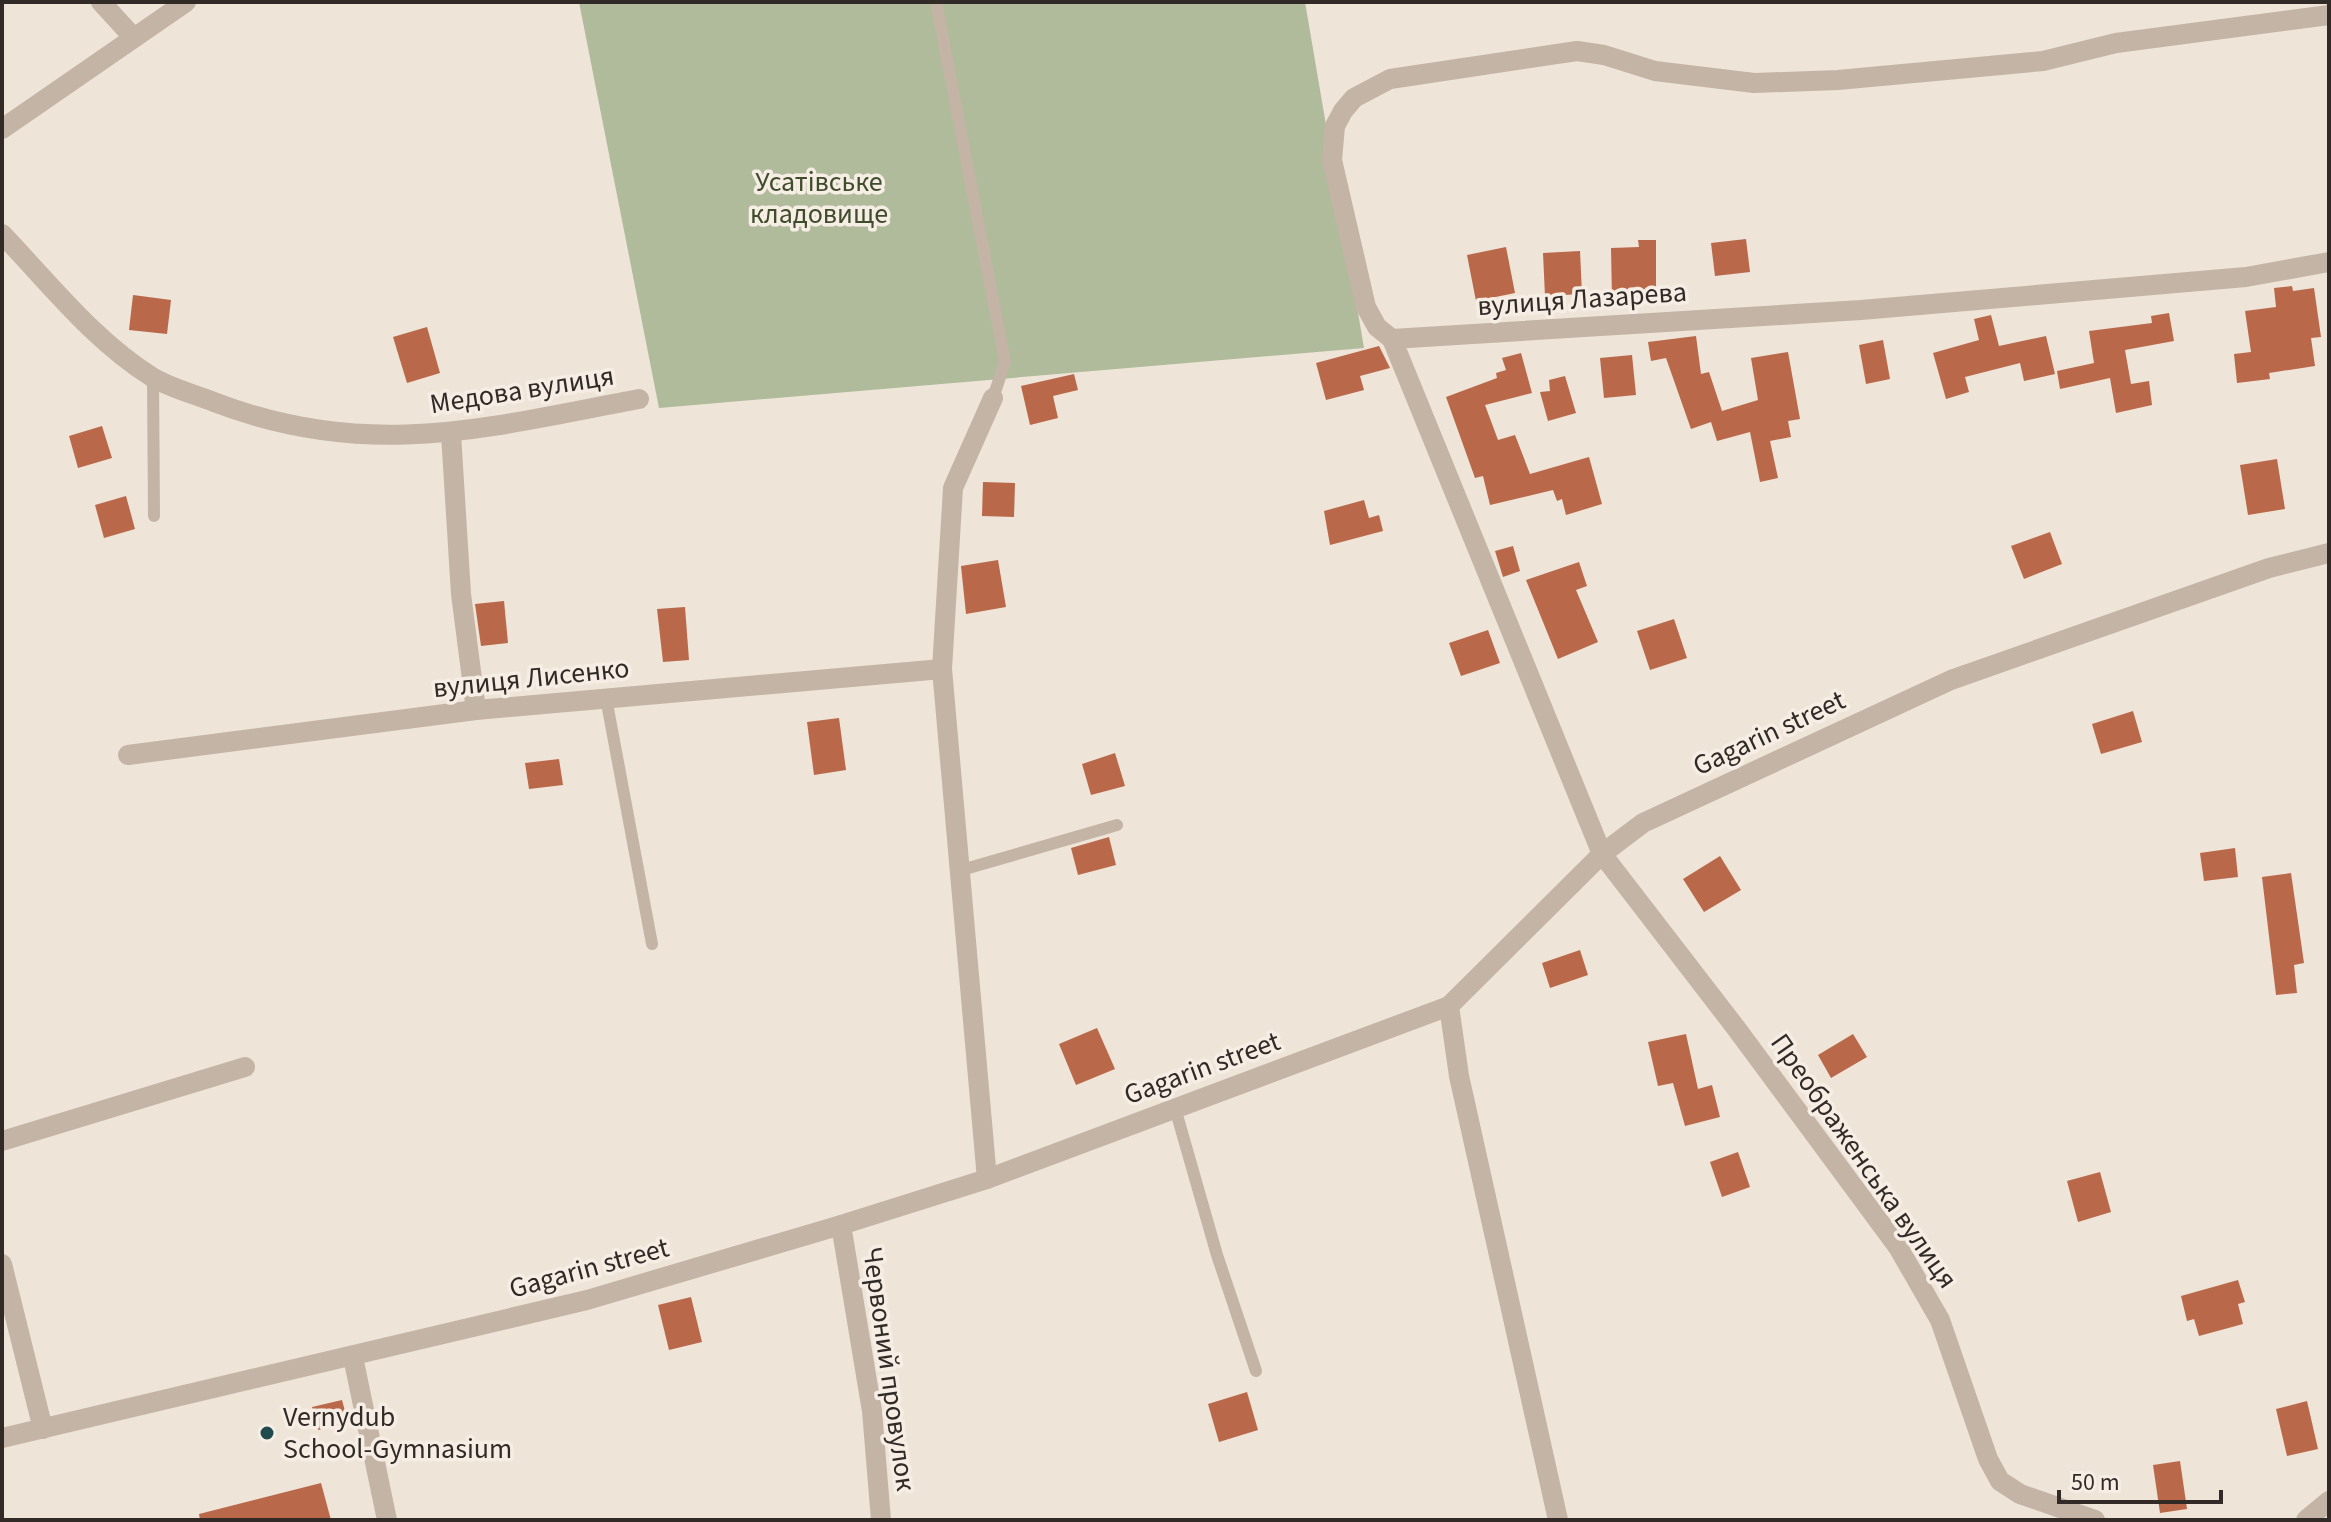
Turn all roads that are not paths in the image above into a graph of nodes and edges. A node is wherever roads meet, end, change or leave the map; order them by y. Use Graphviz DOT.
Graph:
graph roads {
  1 [pos="101,2"];
  2 [pos="186,2"];
  3 [pos="936,2"];
  4 [pos="2329,15"];
  5 [pos="134,38"];
  6 [pos="2,129"];
  7 [pos="2,234"];
  8 [pos="2329,262"];
  9 [pos="1392,339"];
  10 [pos="153,378"];
  11 [pos="993,398"];
  12 [pos="639,399"];
  13 [pos="451,434"];
  14 [pos="154,516"];
  15 [pos="2329,553"];
  16 [pos="942,669"];
  17 [pos="606,698"];
  18 [pos="476,710"];
  19 [pos="128,755"];
  20 [pos="1117,825"];
  21 [pos="1602,854"];
  22 [pos="958,871"];
  23 [pos="652,944"];
  24 [pos="1449,1006"];
  25 [pos="245,1067"];
  26 [pos="1175,1108"];
  27 [pos="2,1141"];
  28 [pos="987,1179"];
  29 [pos="841,1225"];
  30 [pos="2,1264"];
  31 [pos="353,1357"];
  32 [pos="1256,1371"];
  33 [pos="43,1429"];
  34 [pos="2,1438"];
  35 [pos="2329,1501"];
  36 [pos="387,1520"];
  37 [pos="881,1520"];
  38 [pos="1558,1520"];
  39 [pos="2095,1520"];
  40 [pos="2306,1520"];
  1 -- 5 [label="street"];
  2 -- 5 [label="street"];
  3 -- 11 [label="lane"];
  4 -- 9 [label="street"];
  5 -- 6 [label="street"];
  7 -- 10 [label="street, Медова вулиця"];
  8 -- 9 [label="street, вулиця Лазарева"];
  9 -- 21 [label="street"];
  10 -- 13 [label="street, Медова вулиця"];
  10 -- 14 [label="lane"];
  11 -- 16 [label="street"];
  12 -- 13 [label="street, Медова вулиця"];
  13 -- 18 [label="street"];
  15 -- 21 [label="street, Gagarin street"];
  16 -- 17 [label="street, вулиця Лисенко"];
  16 -- 22 [label="street"];
  17 -- 18 [label="street, вулиця Лисенко"];
  17 -- 23 [label="lane"];
  18 -- 19 [label="street, вулиця Лисенко"];
  20 -- 22 [label="lane"];
  21 -- 24 [label="street, Gagarin street"];
  21 -- 39 [label="street, Преображенська вулиця"];
  22 -- 28 [label="street"];
  24 -- 26 [label="street, Gagarin street"];
  24 -- 38 [label="street"];
  25 -- 27 [label="street"];
  26 -- 28 [label="street, Gagarin street"];
  26 -- 32 [label="lane"];
  28 -- 29 [label="street, Gagarin street"];
  29 -- 31 [label="street, Gagarin street"];
  29 -- 37 [label="street, Червоний провулок"];
  30 -- 33 [label="street"];
  31 -- 33 [label="street, Gagarin street"];
  31 -- 36 [label="street"];
  33 -- 34 [label="street, Gagarin street"];
  35 -- 40 [label="street"];
}
